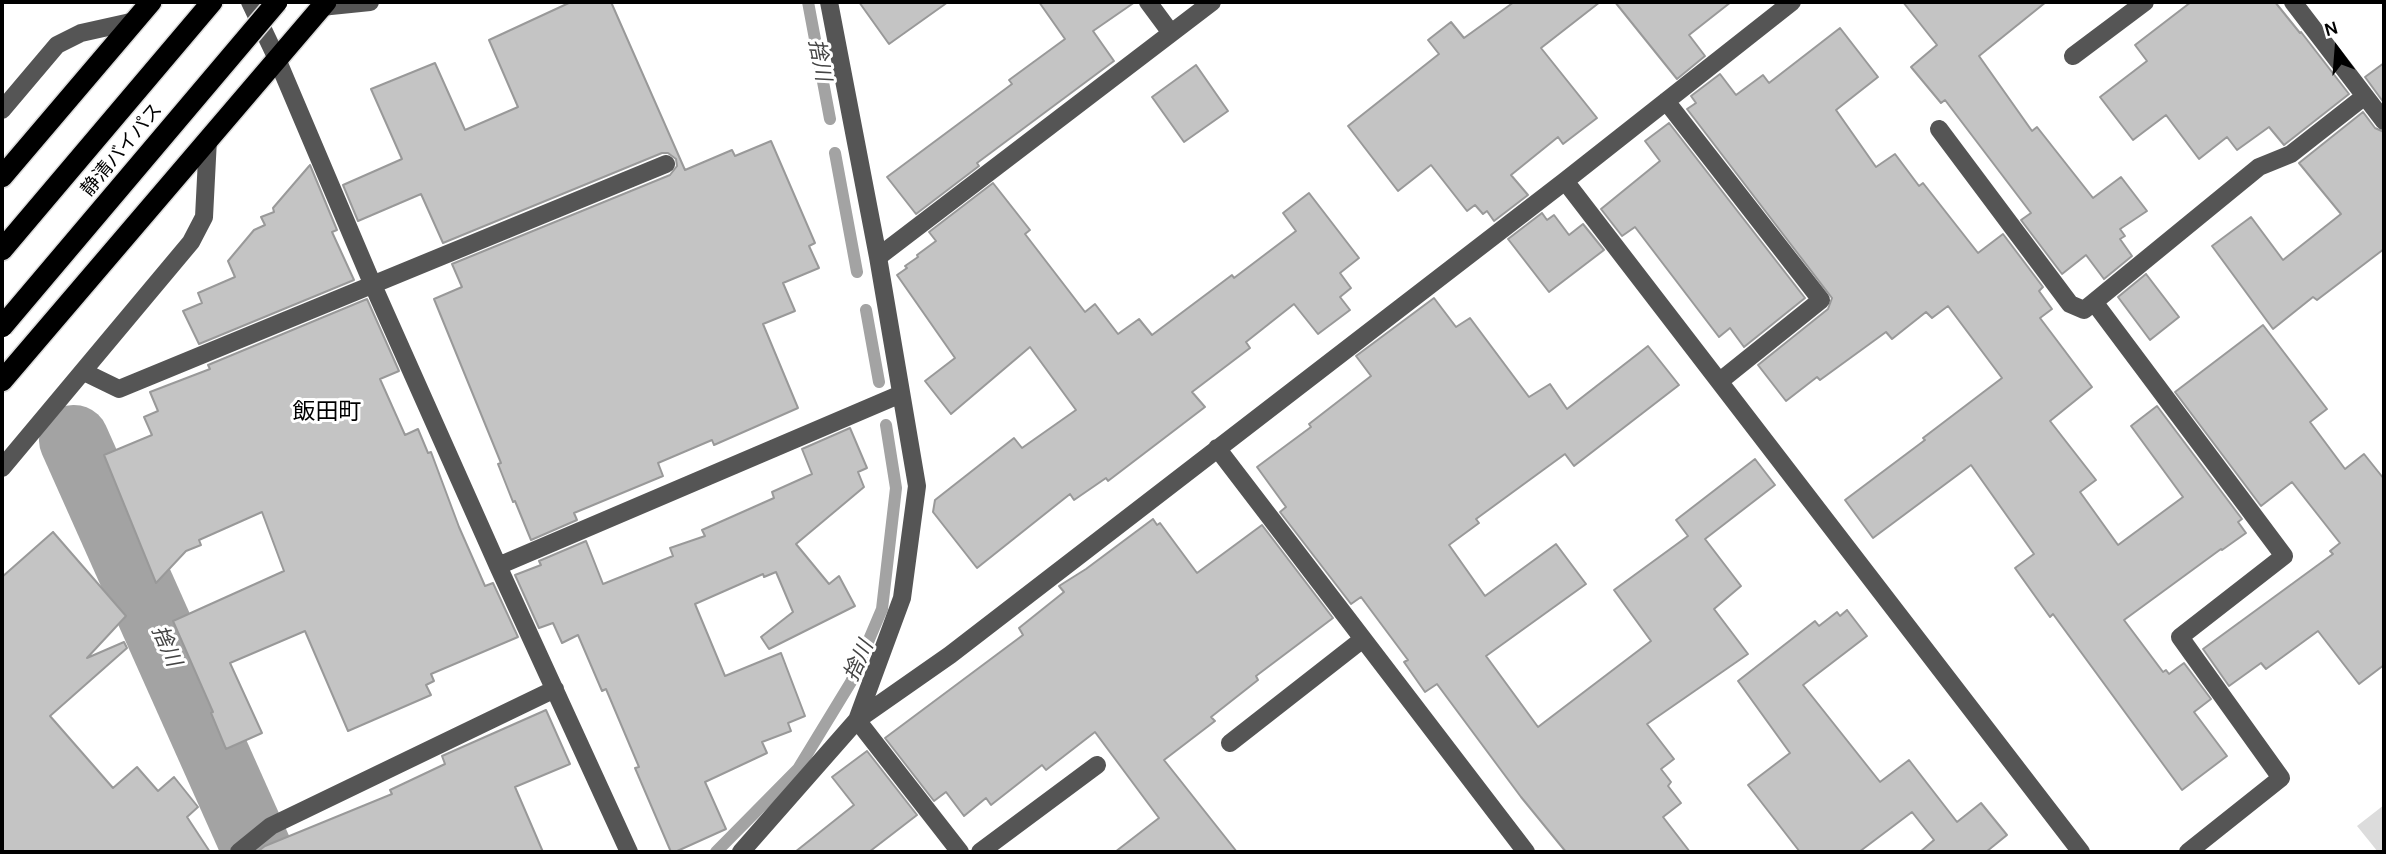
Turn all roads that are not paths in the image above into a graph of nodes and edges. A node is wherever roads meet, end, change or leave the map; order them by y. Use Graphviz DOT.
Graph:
graph roads {
  1 [pos="151,2"];
  2 [pos="212,2"];
  3 [pos="250,2"];
  4 [pos="277,2"];
  5 [pos="370,2"];
  6 [pos="829,2"];
  7 [pos="1148,2"];
  8 [pos="1212,2"];
  9 [pos="1792,2"];
  10 [pos="2145,2"];
  11 [pos="2293,2"];
  12 [pos="324,4"];
  13 [pos="135,21"];
  14 [pos="1171,33"];
  15 [pos="2073,56"];
  16 [pos="277,60"];
  17 [pos="2365,96"];
  18 [pos="1666,101"];
  19 [pos="2,110"];
  20 [pos="2384,121"];
  21 [pos="1939,129"];
  22 [pos="208,139"];
  23 [pos="666,164"];
  24 [pos="2,177"];
  25 [pos="1564,181"];
  26 [pos="2,250"];
  27 [pos="878,257"];
  28 [pos="372,283"];
  29 [pos="2094,302"];
  30 [pos="2,327"];
  31 [pos="84,372"];
  32 [pos="2,381"];
  33 [pos="1720,381"];
  34 [pos="901,394"];
  35 [pos="1217,448"];
  36 [pos="2,468"];
  37 [pos="498,566"];
  38 [pos="1363,639"];
  39 [pos="555,689"];
  40 [pos="857,720"];
  41 [pos="1230,743"];
  42 [pos="1097,765"];
  43 [pos="239,852"];
  44 [pos="629,852"];
  45 [pos="741,852"];
  46 [pos="960,852"];
  47 [pos="980,852"];
  48 [pos="1526,852"];
  49 [pos="2081,852"];
  50 [pos="2188,852"];
  1 -- 13 [label="highway"];
  2 -- 26 [label="highway, 静清バイパス"];
  3 -- 16 [label="street"];
  4 -- 30 [label="highway, 静清バイパス, bridge"];
  5 -- 12 [label="street"];
  6 -- 27 [label="street"];
  7 -- 14 [label="street"];
  8 -- 14 [label="street"];
  9 -- 18 [label="street"];
  10 -- 15 [label="street"];
  11 -- 17 [label="street"];
  12 -- 16 [label="highway"];
  13 -- 19 [label="street"];
  13 -- 24 [label="highway"];
  14 -- 27 [label="street"];
  16 -- 22 [label="highway"];
  16 -- 28 [label="street"];
  17 -- 20 [label="street"];
  17 -- 29 [label="street"];
  18 -- 25 [label="street"];
  18 -- 33 [label="street"];
  21 -- 29 [label="street"];
  22 -- 31 [label="street"];
  22 -- 32 [label="highway"];
  23 -- 28 [label="street"];
  25 -- 33 [label="street"];
  25 -- 35 [label="street"];
  27 -- 34 [label="street"];
  28 -- 31 [label="street"];
  28 -- 37 [label="street"];
  29 -- 50 [label="street"];
  31 -- 36 [label="street"];
  33 -- 49 [label="street"];
  34 -- 37 [label="street"];
  34 -- 40 [label="street"];
  35 -- 38 [label="street"];
  35 -- 40 [label="street"];
  37 -- 39 [label="street"];
  38 -- 41 [label="street"];
  38 -- 48 [label="street"];
  39 -- 43 [label="street"];
  39 -- 44 [label="street"];
  40 -- 45 [label="street"];
  40 -- 46 [label="street"];
  42 -- 47 [label="street"];
}
